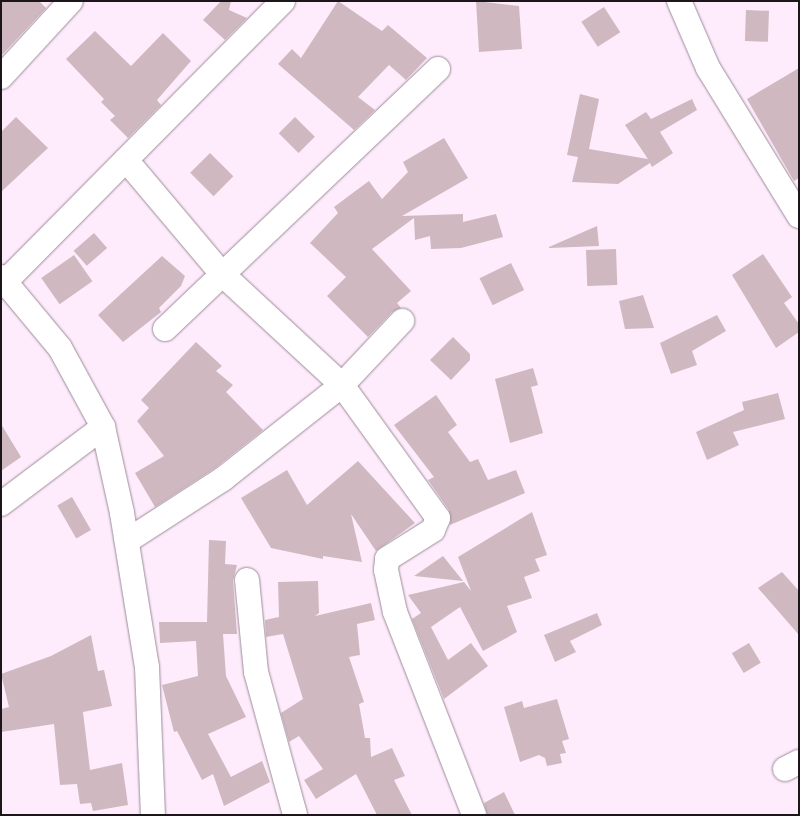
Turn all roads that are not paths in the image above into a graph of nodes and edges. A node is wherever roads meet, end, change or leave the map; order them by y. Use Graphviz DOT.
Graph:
graph roads {
  1 [pos="71,1"];
  2 [pos="283,1"];
  3 [pos="679,1"];
  4 [pos="438,69"];
  5 [pos="1,77"];
  6 [pos="126,160"];
  7 [pos="799,216"];
  8 [pos="222,273"];
  9 [pos="3,282"];
  10 [pos="402,321"];
  11 [pos="165,329"];
  12 [pos="342,385"];
  13 [pos="103,428"];
  14 [pos="1,504"];
  15 [pos="127,540"];
  16 [pos="247,580"];
  17 [pos="153,815"];
  18 [pos="295,815"];
  19 [pos="474,815"];
  1 -- 5 [label="street"];
  2 -- 6 [label="street"];
  3 -- 7 [label="street"];
  4 -- 8 [label="street"];
  6 -- 8 [label="street"];
  6 -- 9 [label="street"];
  8 -- 11 [label="street"];
  8 -- 12 [label="street"];
  9 -- 13 [label="street"];
  10 -- 12 [label="street"];
  12 -- 15 [label="street"];
  12 -- 19 [label="street"];
  13 -- 14 [label="street"];
  13 -- 15 [label="street"];
  15 -- 17 [label="street"];
  16 -- 18 [label="street"];
}
